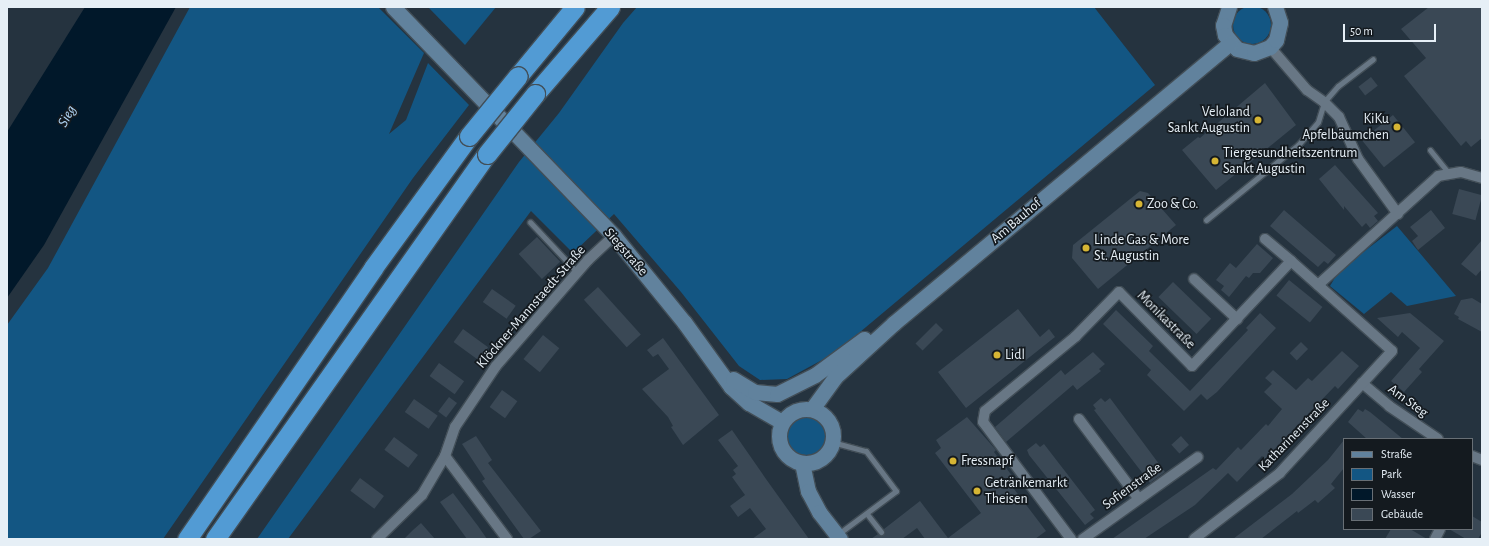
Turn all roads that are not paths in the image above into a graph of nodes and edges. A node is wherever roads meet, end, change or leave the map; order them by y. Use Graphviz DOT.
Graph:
graph roads {
  1 [pos="393,7"];
  2 [pos="575,7"];
  3 [pos="610,7"];
  4 [pos="1229,7"];
  5 [pos="1275,7"];
  6 [pos="1230,44"];
  7 [pos="1270,47"];
  8 [pos="1373,59"];
  9 [pos="1324,102"];
  10 [pos="1430,150"];
  11 [pos="1448,172"];
  12 [pos="1482,178"];
  13 [pos="1398,214"];
  14 [pos="1206,220"];
  15 [pos="530,222"];
  16 [pos="614,236"];
  17 [pos="1266,239"];
  18 [pos="1291,261"];
  19 [pos="578,272"];
  20 [pos="1194,279"];
  21 [pos="1318,285"];
  22 [pos="1237,319"];
  23 [pos="894,323"];
  24 [pos="716,366"];
  25 [pos="1362,383"];
  26 [pos="812,409"];
  27 [pos="1079,420"];
  28 [pos="782,422"];
  29 [pos="1437,438"];
  30 [pos="832,442"];
  31 [pos="445,456"];
  32 [pos="1198,457"];
  33 [pos="802,463"];
  34 [pos="1138,498"];
  35 [pos="867,514"];
  36 [pos="1440,530"];
  37 [pos="881,532"];
  38 [pos="838,537"];
  39 [pos="187,539"];
  40 [pos="215,539"];
  41 [pos="377,539"];
  42 [pos="507,539"];
  43 [pos="1071,539"];
  44 [pos="1083,539"];
  45 [pos="1194,539"];
  46 [pos="1435,539"];
  1 -- 16 [label="main road, Siegstraße"];
  2 -- 39 [label="highway, bridge"];
  3 -- 40 [label="highway, bridge"];
  4 -- 6 [label="main road"];
  5 -- 7 [label="main road"];
  6 -- 7 [label="main road"];
  6 -- 23 [label="main road, Am Bauhof"];
  7 -- 9 [label="street"];
  8 -- 9 [label="lane"];
  9 -- 13 [label="street"];
  9 -- 14 [label="lane"];
  10 -- 11 [label="lane"];
  11 -- 12 [label="street"];
  11 -- 13 [label="street"];
  13 -- 21 [label="street"];
  15 -- 19 [label="lane"];
  16 -- 19 [label="street, Klöckner-Mannstaedt-Straße"];
  16 -- 24 [label="main road, Siegstraße"];
  17 -- 18 [label="street"];
  18 -- 21 [label="street"];
  18 -- 22 [label="street, Monikastraße"];
  19 -- 31 [label="street, Klöckner-Mannstaedt-Straße"];
  20 -- 22 [label="street"];
  21 -- 25 [label="street, Katharinenstraße"];
  22 -- 43 [label="street, Monikastraße"];
  23 -- 24 [label="main road"];
  23 -- 26 [label="main road, Am Bauhof"];
  24 -- 28 [label="main road, Siegstraße"];
  25 -- 29 [label="street, Am Steg"];
  25 -- 45 [label="street, Katharinenstraße"];
  26 -- 28 [label="main road"];
  26 -- 30 [label="main road"];
  27 -- 34 [label="street"];
  28 -- 33 [label="main road"];
  30 -- 33 [label="main road"];
  30 -- 35 [label="lane"];
  31 -- 41 [label="street, Klöckner-Mannstaedt-Straße"];
  31 -- 42 [label="street"];
  32 -- 34 [label="street, Sofienstraße"];
  33 -- 38 [label="main road"];
  34 -- 44 [label="street, Sofienstraße"];
  35 -- 37 [label="lane"];
  35 -- 38 [label="lane"];
  36 -- 46 [label="street"];
}
